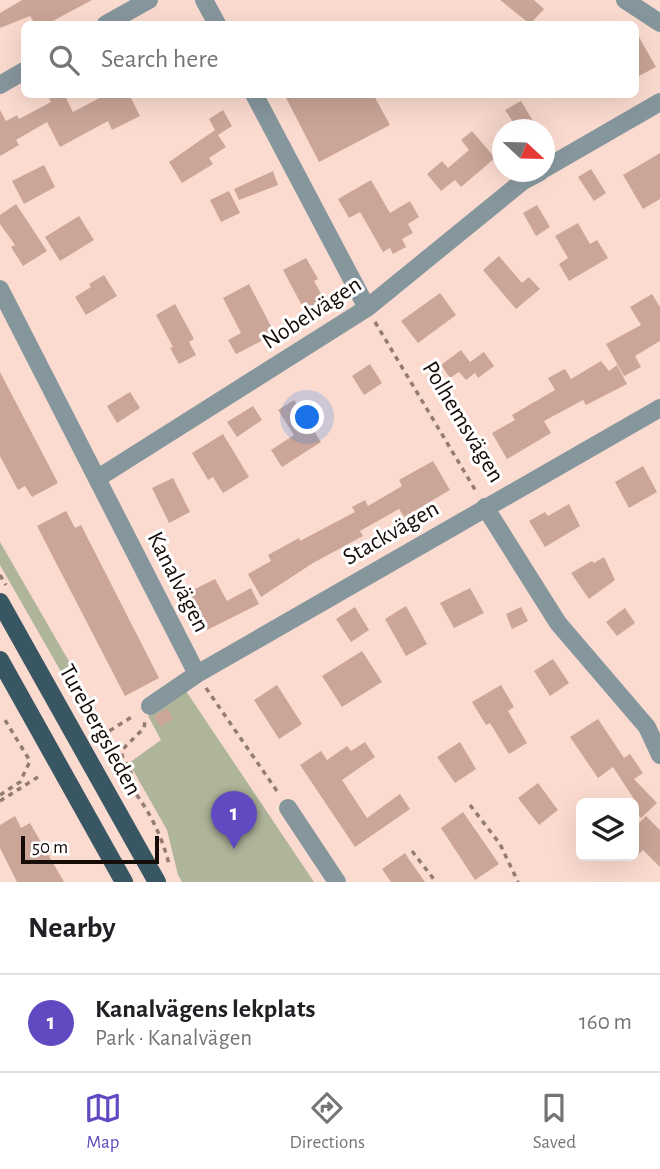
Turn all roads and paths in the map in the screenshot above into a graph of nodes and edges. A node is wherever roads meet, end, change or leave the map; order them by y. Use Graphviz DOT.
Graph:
graph roads {
  1 [pos="149,0"];
  2 [pos="204,0"];
  3 [pos="625,0"];
  4 [pos="111,21"];
  5 [pos="215,21"];
  6 [pos="660,23"];
  7 [pos="21,73"];
  8 [pos="0,85"];
  9 [pos="256,98"];
  10 [pos="660,102"];
  11 [pos="555,163"];
  12 [pos="522,182"];
  13 [pos="0,289"];
  14 [pos="367,308"];
  15 [pos="660,408"];
  16 [pos="98,478"];
  17 [pos="485,507"];
  18 [pos="0,602"];
  19 [pos="0,660"];
  20 [pos="197,674"];
  21 [pos="150,706"];
  22 [pos="5,720"];
  23 [pos="101,736"];
  24 [pos="660,755"];
  25 [pos="38,778"];
  26 [pos="131,786"];
  27 [pos="0,795"];
  28 [pos="0,801"];
  29 [pos="471,805"];
  30 [pos="288,808"];
  31 [pos="412,851"];
  32 [pos="124,882"];
  33 [pos="158,882"];
  34 [pos="337,882"];
  35 [pos="436,882"];
  36 [pos="518,882"];
  1 -- 4 [label="street"];
  2 -- 5 [label="street"];
  3 -- 6 [label="street"];
  7 -- 8 [label="street"];
  9 -- 14 [label="street"];
  10 -- 11 [label="street"];
  12 -- 14 [label="street, Nobelvägen"];
  13 -- 16 [label="street, Kanalvägen"];
  14 -- 16 [label="street, Nobelvägen"];
  14 -- 17 [label="path, Polhemsvägen"];
  15 -- 17 [label="street, Stackvägen"];
  16 -- 20 [label="street, Kanalvägen"];
  17 -- 20 [label="street, Stackvägen"];
  17 -- 24 [label="street, Polhemsvägen"];
  18 -- 33 [label="main road, Turebergsleden"];
  19 -- 32 [label="main road"];
  20 -- 21 [label="street, Stackvägen"];
  20 -- 30 [label="path"];
  21 -- 23 [label="path"];
  21 -- 26 [label="path"];
  22 -- 27 [label="path"];
  25 -- 28 [label="path"];
  29 -- 36 [label="path"];
  30 -- 34 [label="street"];
  31 -- 35 [label="path"];
}
